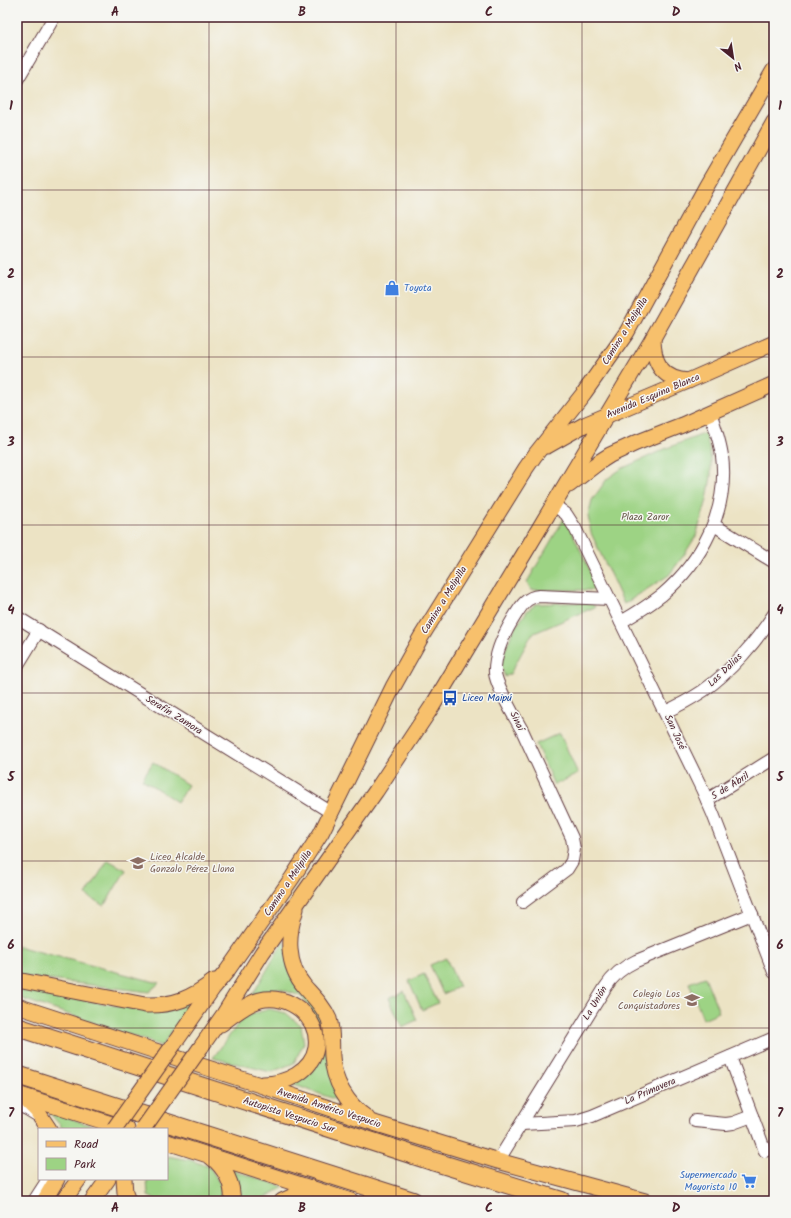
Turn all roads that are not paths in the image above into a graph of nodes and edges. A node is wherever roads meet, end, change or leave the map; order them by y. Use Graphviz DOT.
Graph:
graph roads {
  1 [pos="54,17"];
  2 [pos="774,70"];
  3 [pos="17,80"];
  4 [pos="774,122"];
  5 [pos="653,338"];
  6 [pos="774,343"];
  7 [pos="688,381"];
  8 [pos="774,384"];
  9 [pos="710,412"];
  10 [pos="606,415"];
  11 [pos="535,455"];
  12 [pos="557,499"];
  13 [pos="714,525"];
  14 [pos="774,562"];
  15 [pos="610,599"];
  16 [pos="774,614"];
  17 [pos="17,617"];
  18 [pos="622,622"];
  19 [pos="39,630"];
  20 [pos="17,666"];
  21 [pos="666,712"];
  22 [pos="774,758"];
  23 [pos="707,800"];
  24 [pos="332,813"];
  25 [pos="300,898"];
  26 [pos="523,902"];
  27 [pos="752,914"];
  28 [pos="228,971"];
  29 [pos="774,972"];
  30 [pos="17,980"];
  31 [pos="17,1006"];
  32 [pos="17,1027"];
  33 [pos="214,1029"];
  34 [pos="774,1038"];
  35 [pos="730,1057"];
  36 [pos="17,1075"];
  37 [pos="257,1084"];
  38 [pos="18,1098"];
  39 [pos="752,1116"];
  40 [pos="695,1121"];
  41 [pos="374,1123"];
  42 [pos="522,1124"];
  43 [pos="46,1126"];
  44 [pos="115,1128"];
  45 [pos="123,1128"];
  46 [pos="144,1128"];
  47 [pos="168,1142"];
  48 [pos="765,1151"];
  49 [pos="208,1155"];
  50 [pos="498,1161"];
  51 [pos="46,1180"];
  52 [pos="56,1180"];
  53 [pos="78,1180"];
  54 [pos="107,1180"];
  55 [pos="124,1180"];
  56 [pos="310,1188"];
  57 [pos="34,1201"];
  58 [pos="44,1201"];
  59 [pos="63,1201"];
  60 [pos="92,1201"];
  61 [pos="128,1201"];
  62 [pos="232,1201"];
  63 [pos="282,1201"];
  64 [pos="351,1201"];
  65 [pos="413,1201"];
  66 [pos="562,1201"];
  67 [pos="645,1201"];
  1 -- 3 [label="street"];
  2 -- 11 [label="main road, Camino a Melipilla"];
  4 -- 5 [label="main road, Camino a Melipilla"];
  5 -- 7 [label="main road"];
  5 -- 10 [label="main road, Camino a Melipilla"];
  6 -- 7 [label="main road, Avenida Esquina Blanca"];
  7 -- 10 [label="main road, Avenida Esquina Blanca"];
  8 -- 9 [label="main road"];
  9 -- 12 [label="main road"];
  9 -- 13 [label="street"];
  10 -- 11 [label="main road, Avenida Esquina Blanca"];
  10 -- 12 [label="main road, Camino a Melipilla"];
  11 -- 24 [label="main road, Camino a Melipilla"];
  12 -- 15 [label="street, San José"];
  12 -- 25 [label="main road, Camino a Melipilla"];
  13 -- 14 [label="street"];
  13 -- 18 [label="street"];
  15 -- 18 [label="street, San José"];
  15 -- 26 [label="street, Sinaí"];
  16 -- 21 [label="street, Las Dalias"];
  17 -- 19 [label="street, Serafín Zamora"];
  18 -- 21 [label="street, San José"];
  19 -- 20 [label="street"];
  19 -- 24 [label="street, Serafín Zamora"];
  21 -- 23 [label="street, San José"];
  22 -- 23 [label="street, 5 de Abril"];
  23 -- 27 [label="street, San José"];
  24 -- 28 [label="main road, Camino a Melipilla"];
  25 -- 33 [label="main road, Camino a Melipilla"];
  25 -- 41 [label="main road"];
  27 -- 29 [label="street, San José"];
  27 -- 42 [label="street, La Unión"];
  28 -- 30 [label="main road"];
  28 -- 44 [label="main road, Camino a Melipilla, bridge"];
  31 -- 37 [label="main road, Avenida Américo Vespucio"];
  32 -- 66 [label="highway, Autopista Vespucio Sur"];
  33 -- 37 [label="main road"];
  33 -- 46 [label="main road, Camino a Melipilla, bridge"];
  34 -- 35 [label="street, La Primavera"];
  35 -- 39 [label="street"];
  35 -- 42 [label="street, La Primavera"];
  36 -- 65 [label="highway"];
  37 -- 41 [label="main road, Avenida Américo Vespucio"];
  38 -- 43 [label="main road"];
  38 -- 45 [label="main road"];
  39 -- 40 [label="street"];
  39 -- 48 [label="street"];
  41 -- 50 [label="main road, Avenida Américo Vespucio"];
  42 -- 50 [label="street, La Unión"];
  47 -- 49 [label="main road"];
  49 -- 56 [label="main road"];
  49 -- 62 [label="main road"];
  50 -- 67 [label="main road, Avenida Américo Vespucio"];
  51 -- 57 [label="street"];
  52 -- 58 [label="main road"];
  53 -- 59 [label="main road"];
  54 -- 60 [label="main road"];
  55 -- 61 [label="main road"];
  56 -- 63 [label="main road"];
  56 -- 64 [label="main road"];
}
